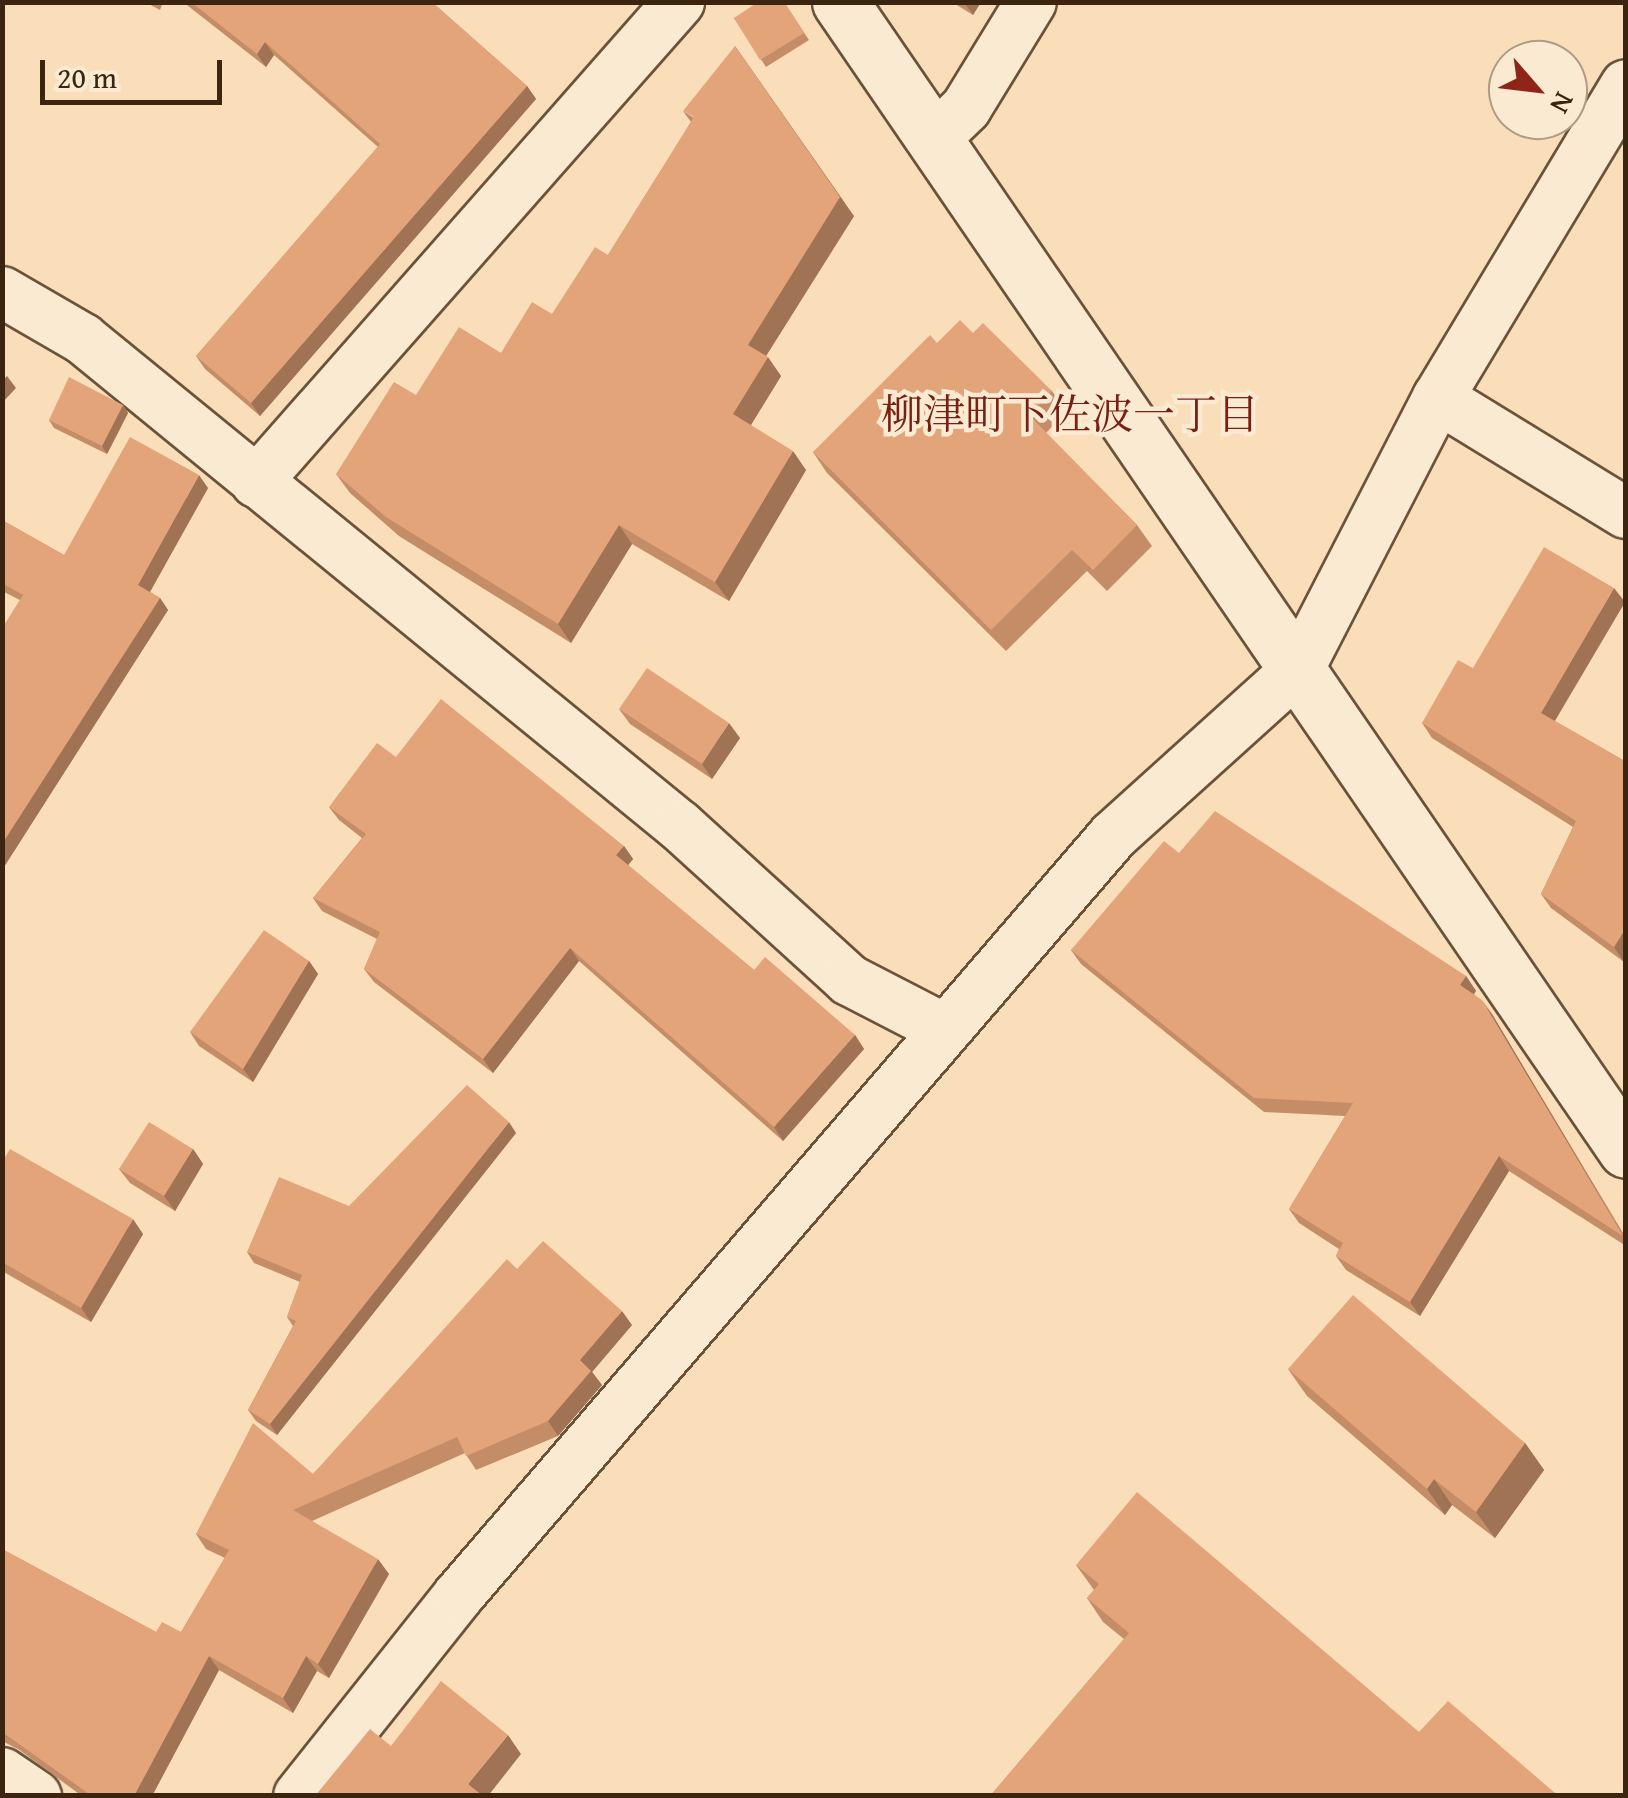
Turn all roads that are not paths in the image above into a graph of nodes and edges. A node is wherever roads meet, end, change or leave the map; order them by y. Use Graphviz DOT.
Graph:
graph roads {
  1 [pos="679,2"];
  2 [pos="840,2"];
  3 [pos="1030,2"];
  4 [pos="1626,84"];
  5 [pos="934,139"];
  6 [pos="2,292"];
  7 [pos="1438,398"];
  8 [pos="256,482"];
  9 [pos="1626,513"];
  10 [pos="1299,668"];
  11 [pos="944,1029"];
  12 [pos="1609,1104"];
  13 [pos="1626,1150"];
  14 [pos="2,1774"];
  15 [pos="36,1796"];
  16 [pos="299,1796"];
  1 -- 8 [label="street"];
  2 -- 5 [label="street"];
  3 -- 5 [label="street"];
  4 -- 7 [label="street"];
  5 -- 10 [label="street"];
  6 -- 8 [label="street"];
  7 -- 9 [label="street"];
  7 -- 10 [label="street"];
  8 -- 11 [label="street"];
  10 -- 11 [label="street"];
  10 -- 12 [label="street"];
  11 -- 16 [label="street"];
  12 -- 13 [label="street"];
  14 -- 15 [label="street"];
}
